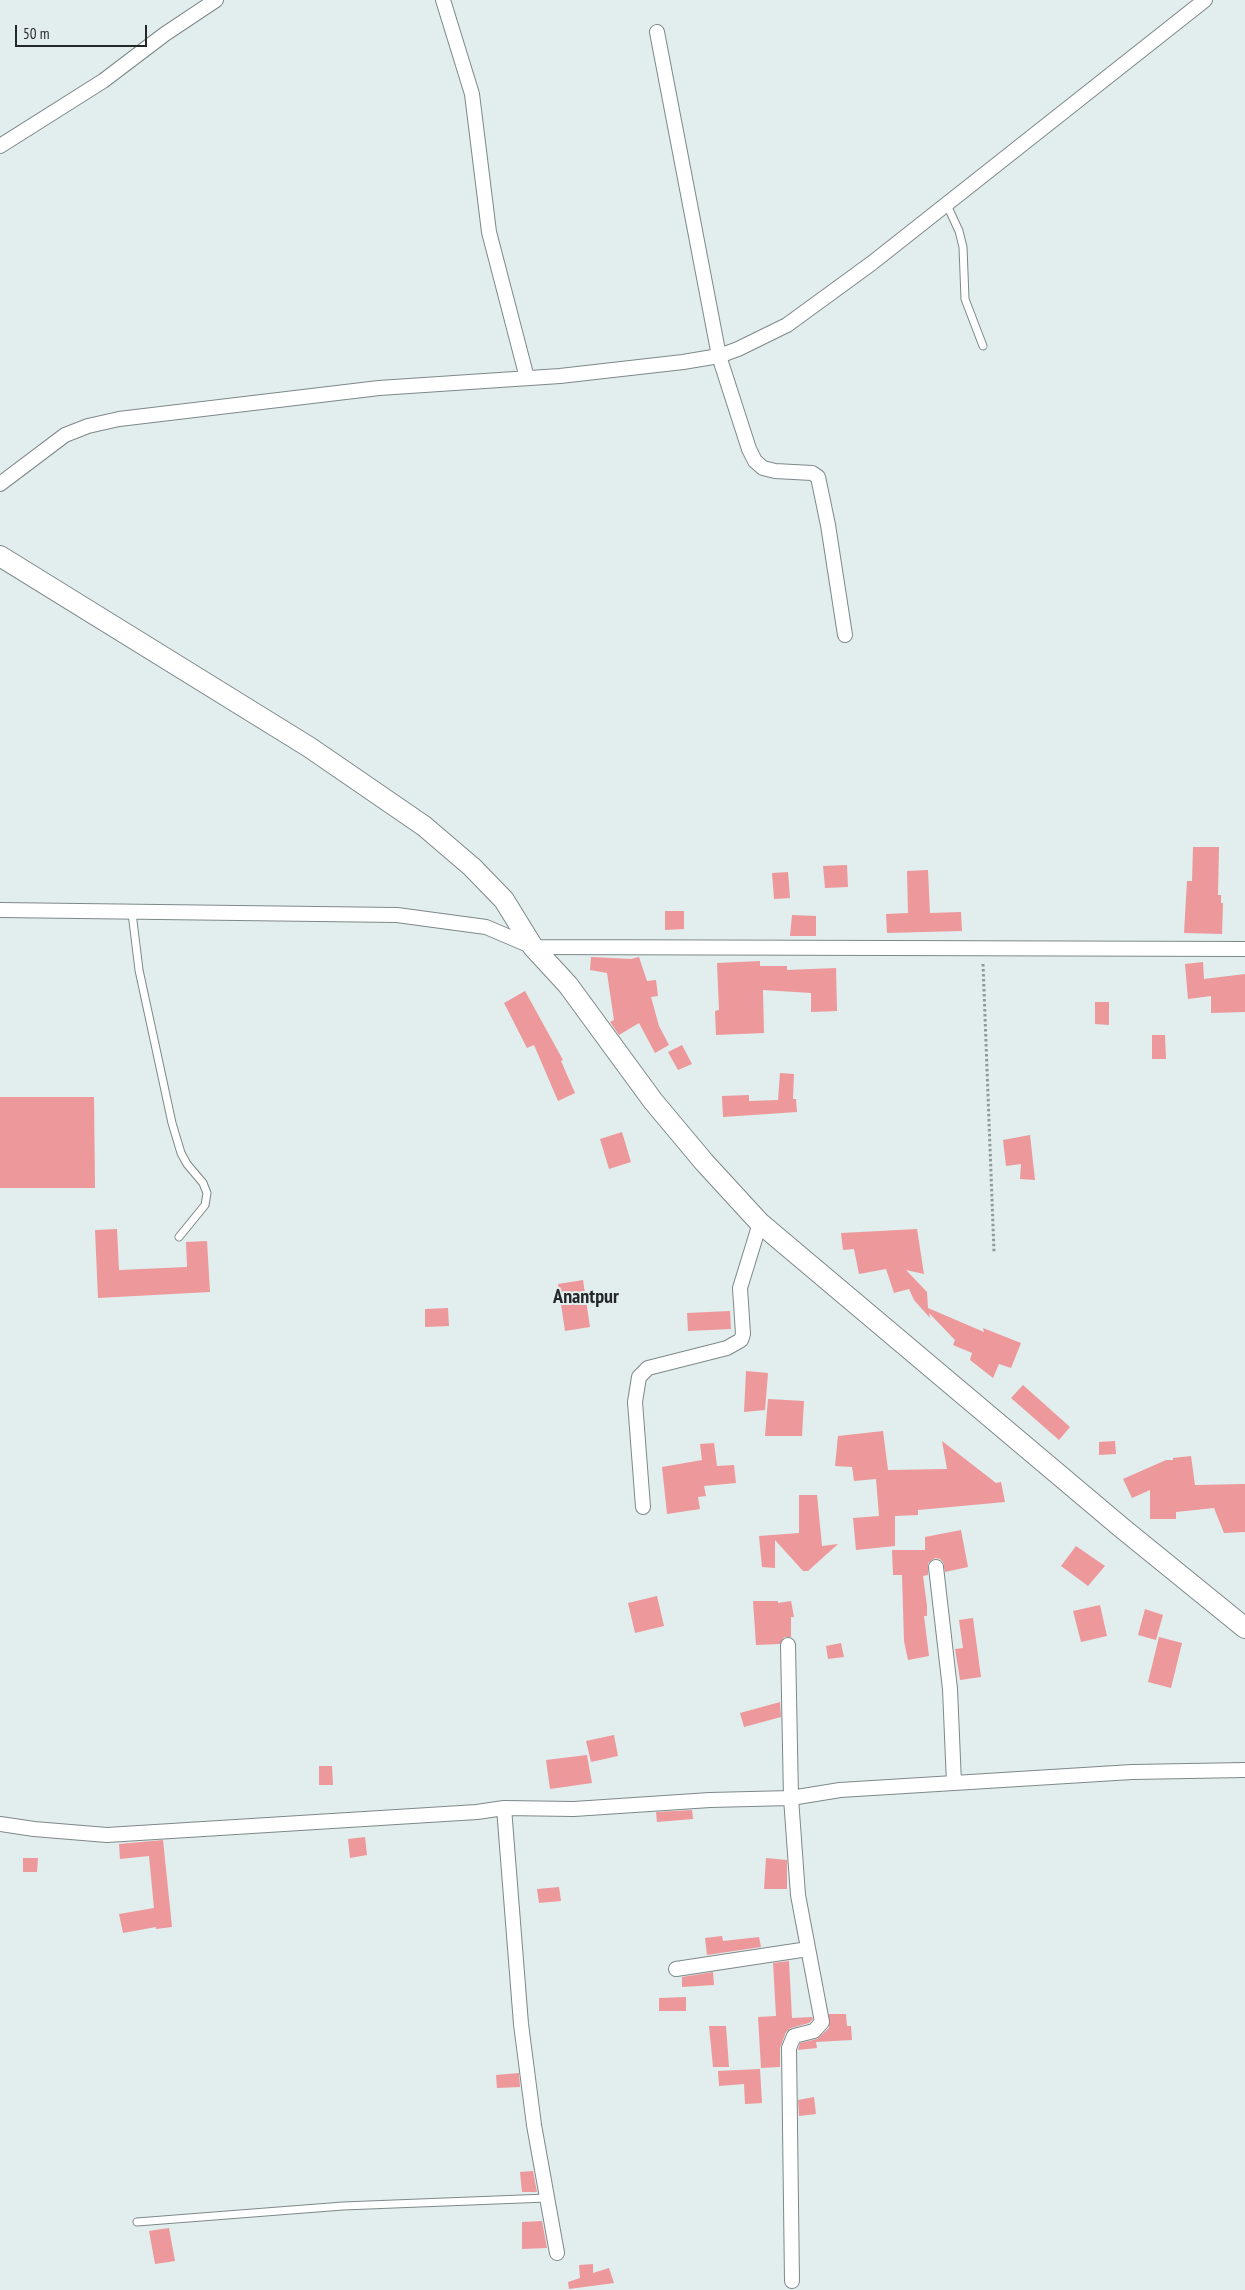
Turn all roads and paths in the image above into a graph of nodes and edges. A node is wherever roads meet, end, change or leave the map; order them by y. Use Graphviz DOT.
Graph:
graph roads {
  1 [pos="216,0"];
  2 [pos="443,0"];
  3 [pos="1205,0"];
  4 [pos="657,32"];
  5 [pos="0,146"];
  6 [pos="947,205"];
  7 [pos="983,346"];
  8 [pos="719,356"];
  9 [pos="527,378"];
  10 [pos="0,484"];
  11 [pos="0,556"];
  12 [pos="845,635"];
  13 [pos="0,910"];
  14 [pos="132,913"];
  15 [pos="533,947"];
  16 [pos="983,948"];
  17 [pos="1245,949"];
  18 [pos="760,1223"];
  19 [pos="179,1237"];
  20 [pos="994,1252"];
  21 [pos="643,1507"];
  22 [pos="936,1567"];
  23 [pos="1245,1628"];
  24 [pos="788,1645"];
  25 [pos="1245,1770"];
  26 [pos="954,1782"];
  27 [pos="791,1798"];
  28 [pos="504,1808"];
  29 [pos="0,1824"];
  30 [pos="808,1948"];
  31 [pos="676,1969"];
  32 [pos="547,2198"];
  33 [pos="137,2222"];
  34 [pos="557,2253"];
  35 [pos="792,2282"];
  1 -- 5 [label="street"];
  2 -- 9 [label="street"];
  3 -- 6 [label="street"];
  4 -- 8 [label="street"];
  6 -- 7 [label="lane"];
  6 -- 8 [label="street"];
  8 -- 9 [label="street"];
  8 -- 12 [label="street"];
  9 -- 10 [label="street"];
  11 -- 15 [label="street"];
  13 -- 14 [label="street"];
  14 -- 15 [label="street"];
  14 -- 19 [label="lane"];
  15 -- 16 [label="street"];
  15 -- 18 [label="street"];
  16 -- 17 [label="street"];
  16 -- 20 [label="path"];
  18 -- 21 [label="street"];
  18 -- 23 [label="street"];
  22 -- 26 [label="street"];
  24 -- 27 [label="street"];
  25 -- 26 [label="street"];
  26 -- 27 [label="street"];
  27 -- 28 [label="street"];
  27 -- 30 [label="street"];
  28 -- 29 [label="street"];
  28 -- 32 [label="street"];
  30 -- 31 [label="street"];
  30 -- 35 [label="street"];
  32 -- 33 [label="lane"];
  32 -- 34 [label="street"];
}
